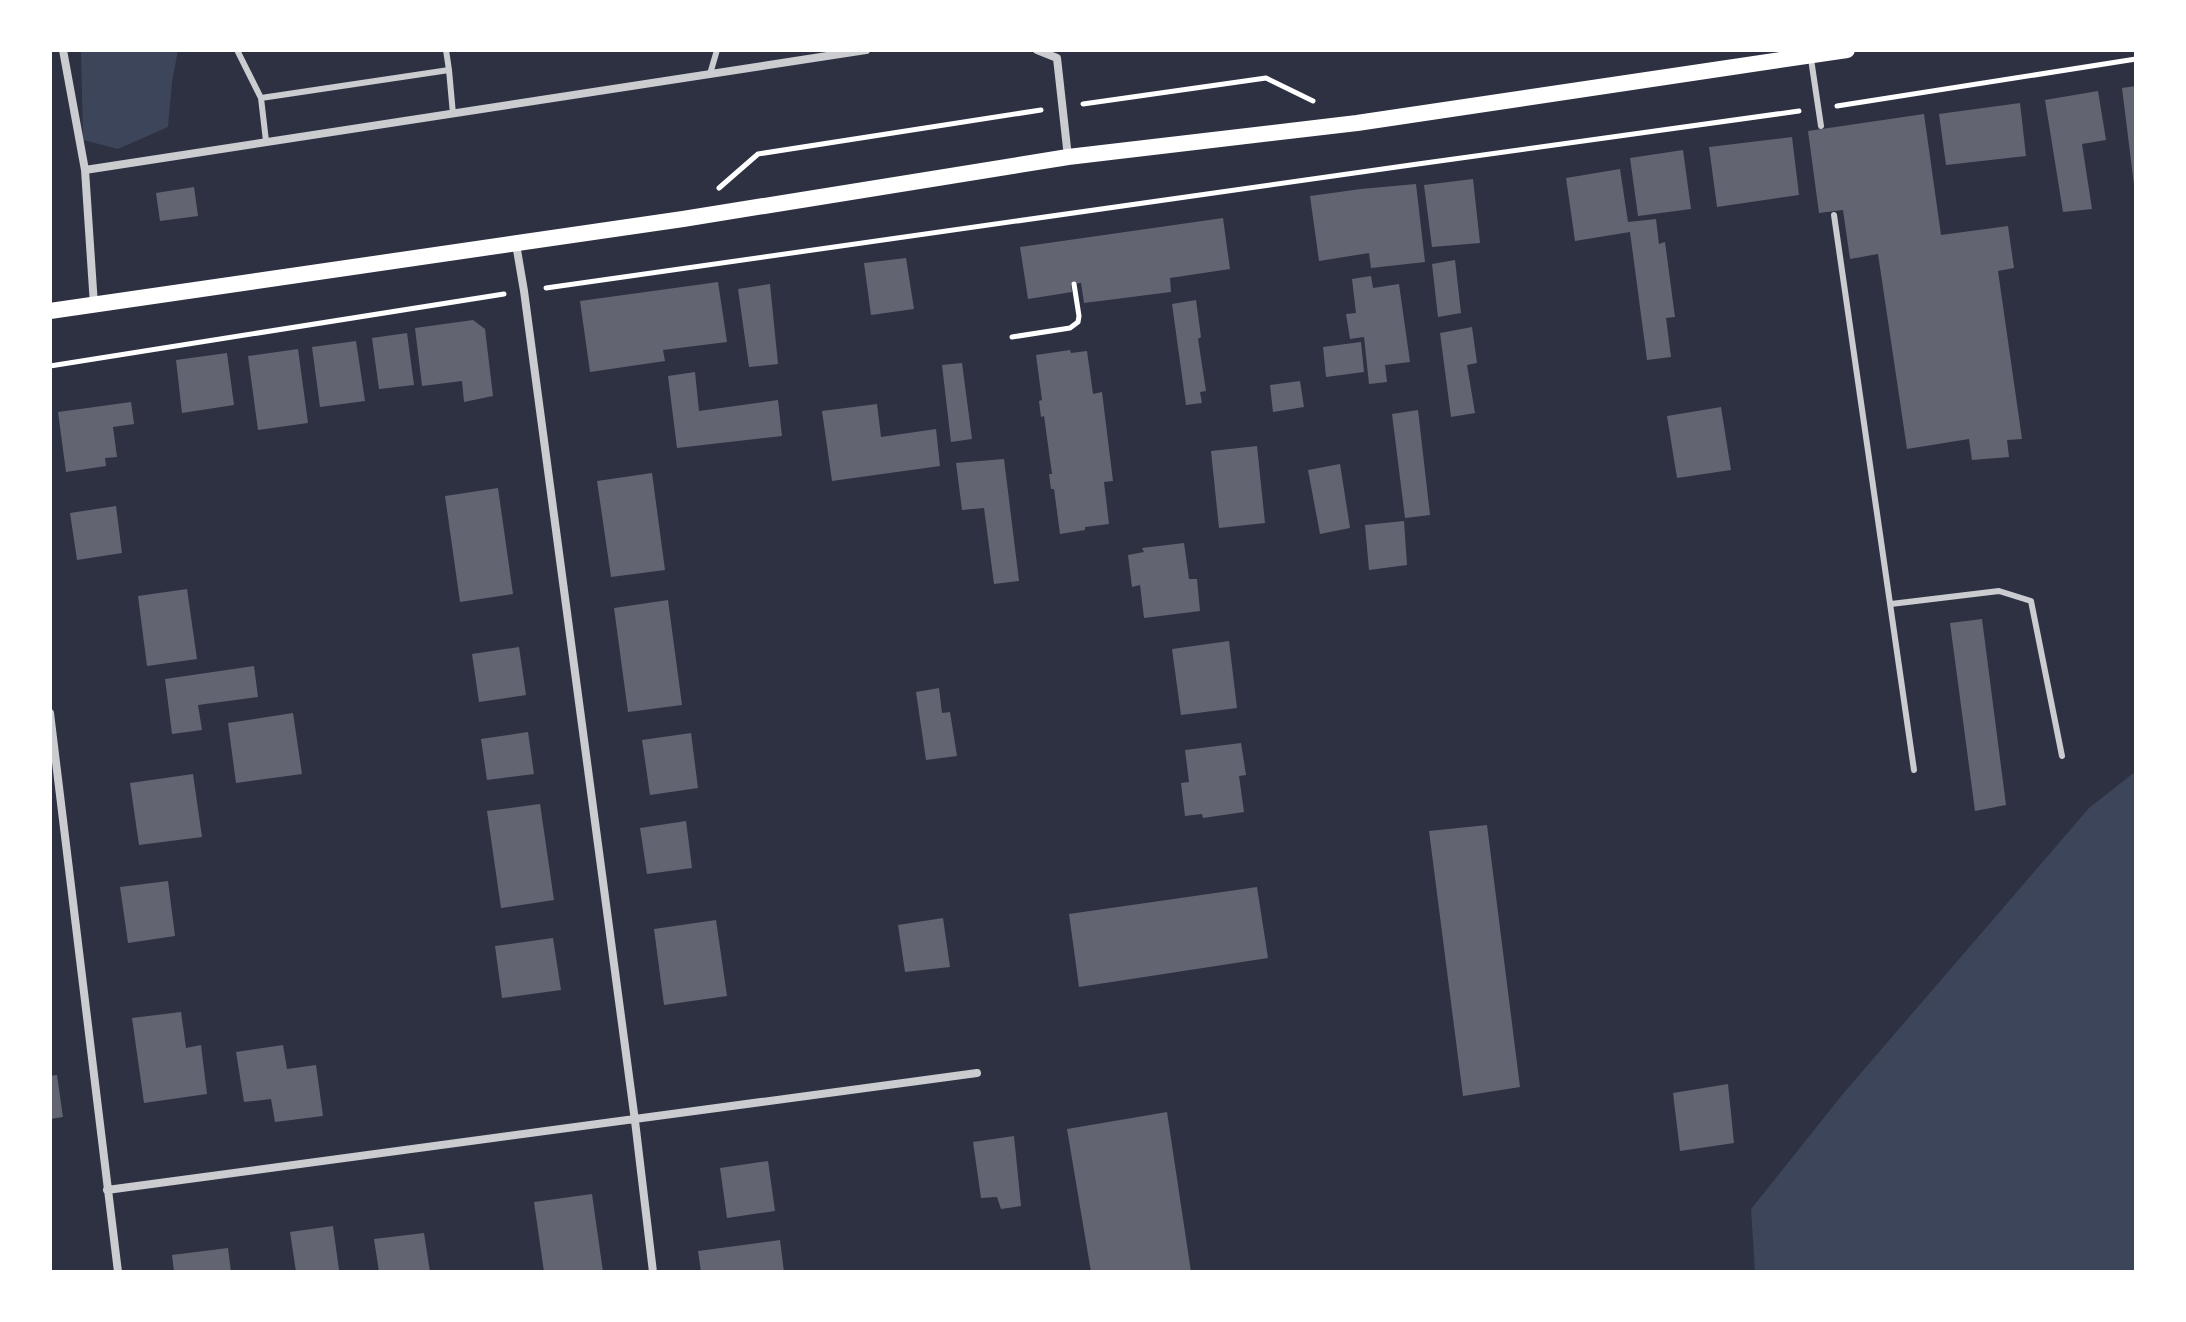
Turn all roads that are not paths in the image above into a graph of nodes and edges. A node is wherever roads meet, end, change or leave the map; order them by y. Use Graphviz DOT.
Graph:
graph roads {
  1 [pos="63,50"];
  2 [pos="237,50"];
  3 [pos="446,50"];
  4 [pos="717,50"];
  5 [pos="866,50"];
  6 [pos="1037,50"];
  7 [pos="1847,50"];
  8 [pos="1811,55"];
  9 [pos="449,70"];
  10 [pos="710,74"];
  11 [pos="261,98"];
  12 [pos="453,114"];
  13 [pos="1821,126"];
  14 [pos="266,141"];
  15 [pos="1068,157"];
  16 [pos="85,170"];
  17 [pos="1834,215"];
  18 [pos="516,244"];
  19 [pos="94,305"];
  20 [pos="50,311"];
  21 [pos="1891,604"];
  22 [pos="50,713"];
  23 [pos="2062,756"];
  24 [pos="1914,770"];
  25 [pos="977,1073"];
  26 [pos="635,1121"];
  27 [pos="107,1190"];
  28 [pos="118,1272"];
  29 [pos="653,1272"];
  1 -- 16 [label="street"];
  2 -- 11 [label="lane"];
  3 -- 9 [label="lane"];
  4 -- 10 [label="lane"];
  5 -- 10 [label="street"];
  6 -- 15 [label="street"];
  7 -- 8 [label="main road"];
  8 -- 13 [label="lane"];
  8 -- 15 [label="main road"];
  9 -- 11 [label="lane"];
  9 -- 12 [label="lane"];
  10 -- 12 [label="street"];
  11 -- 14 [label="lane"];
  12 -- 14 [label="street"];
  14 -- 16 [label="street"];
  15 -- 18 [label="main road"];
  16 -- 19 [label="street"];
  17 -- 21 [label="lane"];
  18 -- 19 [label="main road"];
  18 -- 26 [label="street"];
  19 -- 20 [label="main road"];
  21 -- 23 [label="lane"];
  21 -- 24 [label="lane"];
  22 -- 27 [label="street"];
  25 -- 26 [label="street"];
  26 -- 27 [label="street"];
  26 -- 29 [label="street"];
  27 -- 28 [label="street"];
}
